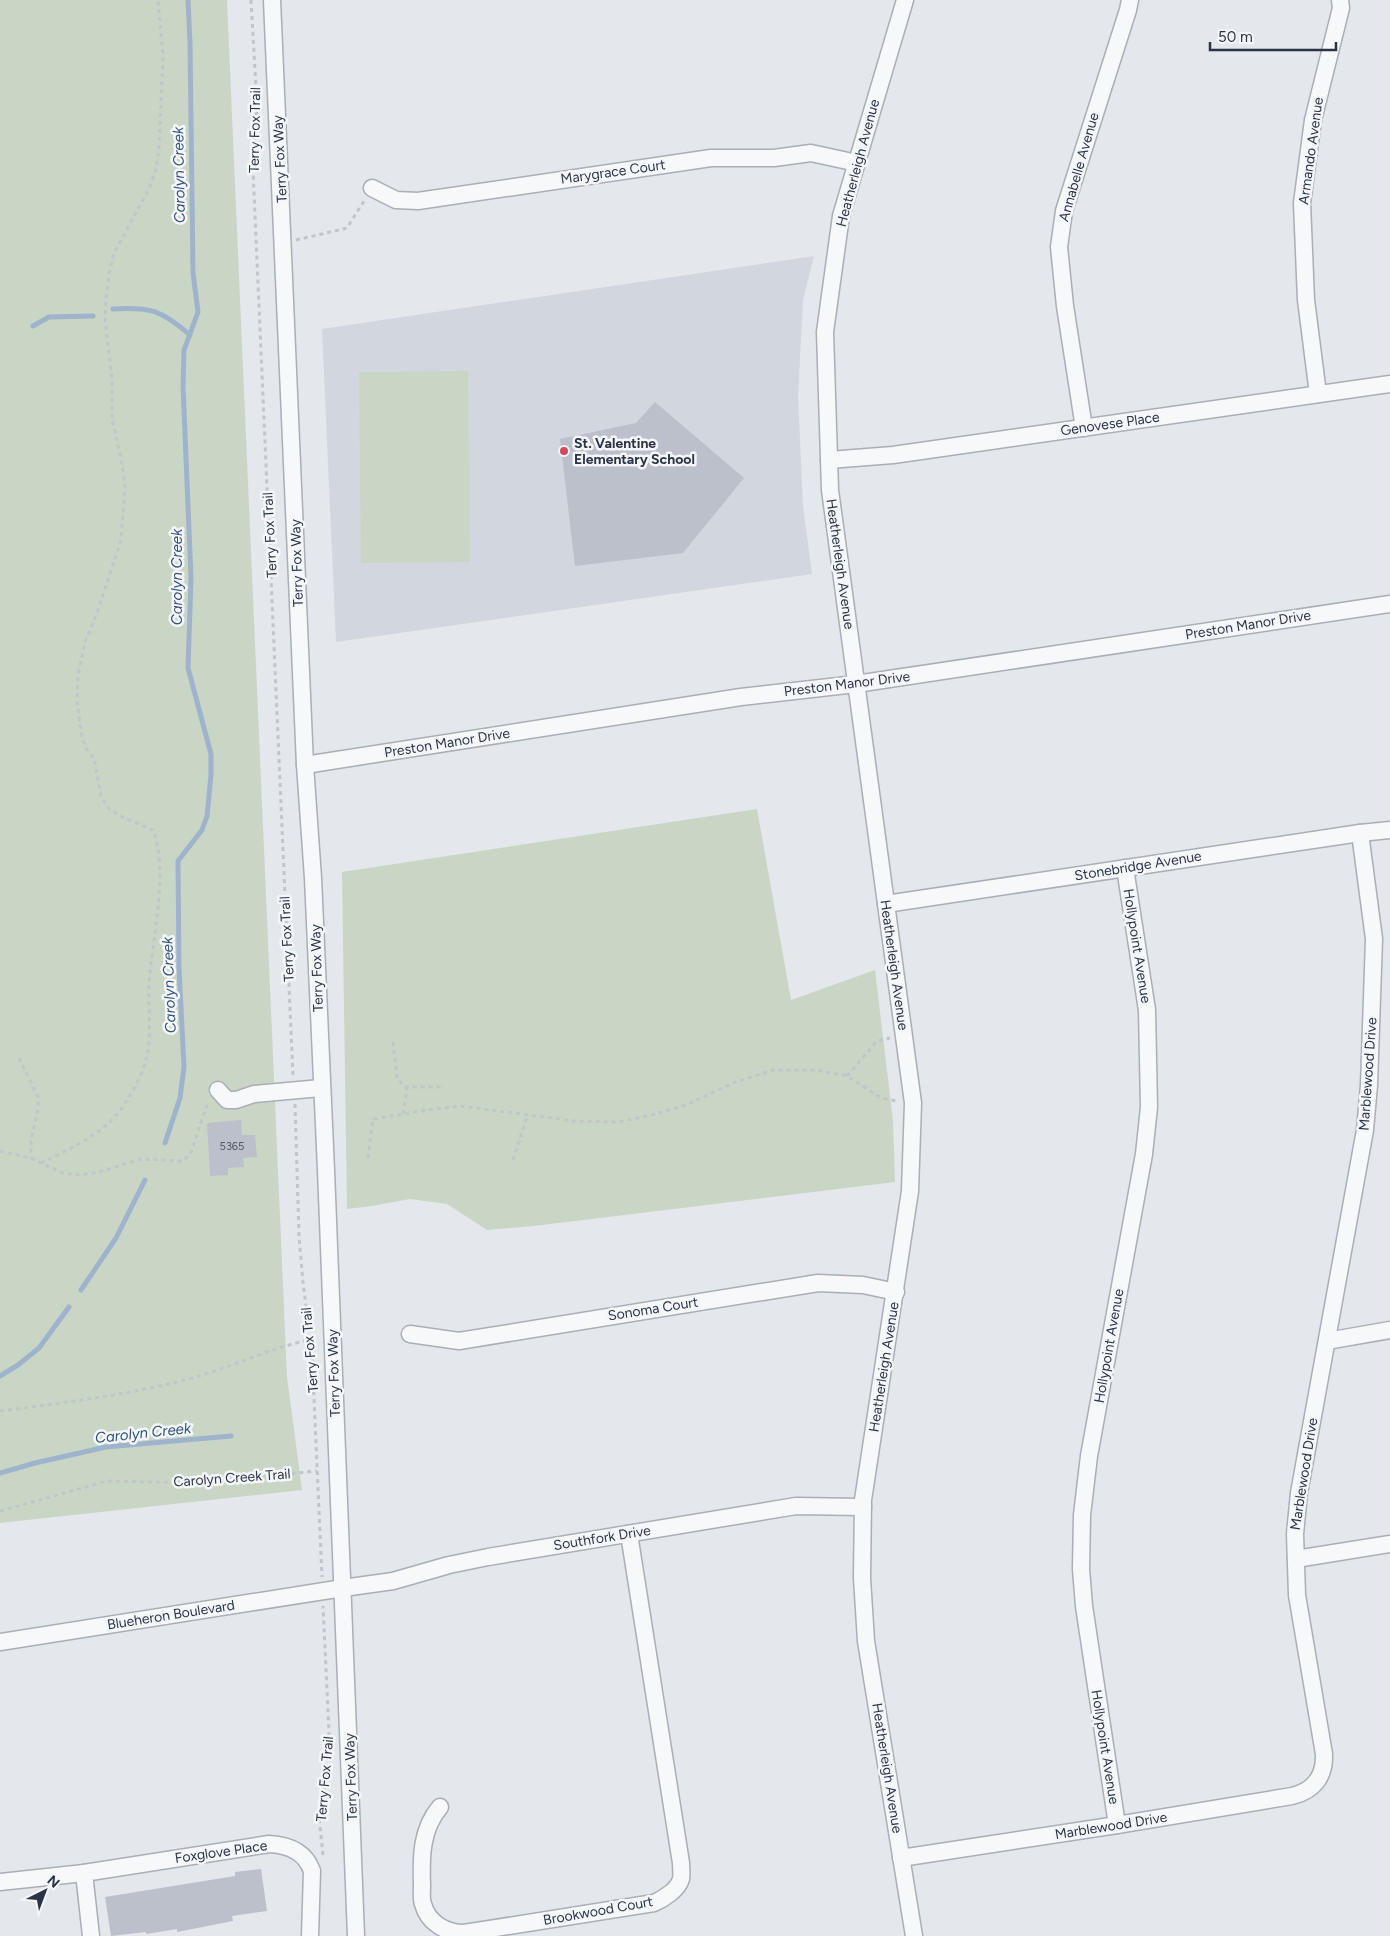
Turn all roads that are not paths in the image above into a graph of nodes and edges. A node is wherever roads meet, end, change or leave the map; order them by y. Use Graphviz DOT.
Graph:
graph roads {
  1 [pos="272,0"];
  2 [pos="905,0"];
  3 [pos="1130,0"];
  4 [pos="1340,0"];
  5 [pos="857,163"];
  6 [pos="372,188"];
  7 [pos="1390,384"];
  8 [pos="1318,394"];
  9 [pos="1084,428"];
  10 [pos="829,460"];
  11 [pos="1390,604"];
  12 [pos="856,684"];
  13 [pos="305,765"];
  14 [pos="1390,830"];
  15 [pos="1360,833"];
  16 [pos="1124,868"];
  17 [pos="886,904"];
  18 [pos="321,1088"];
  19 [pos="218,1090"];
  20 [pos="896,1292"];
  21 [pos="1390,1330"];
  22 [pos="410,1334"];
  23 [pos="1327,1341"];
  24 [pos="863,1507"];
  25 [pos="630,1534"];
  26 [pos="1390,1544"];
  27 [pos="1296,1559"];
  28 [pos="343,1588"];
  29 [pos="0,1642"];
  30 [pos="440,1807"];
  31 [pos="1117,1825"];
  32 [pos="901,1858"];
  33 [pos="84,1873"];
  34 [pos="0,1882"];
  35 [pos="91,1936"];
  36 [pos="310,1936"];
  37 [pos="356,1936"];
  38 [pos="914,1936"];
  1 -- 13 [label="street, Terry Fox Way"];
  2 -- 5 [label="street, Heatherleigh Avenue"];
  3 -- 9 [label="street, Annabelle Avenue"];
  4 -- 8 [label="street, Armando Avenue"];
  5 -- 6 [label="street, Marygrace Court"];
  5 -- 10 [label="street, Heatherleigh Avenue"];
  7 -- 8 [label="street, Genovese Place"];
  8 -- 9 [label="street, Genovese Place"];
  9 -- 10 [label="street, Genovese Place"];
  10 -- 12 [label="street, Heatherleigh Avenue"];
  11 -- 12 [label="street, Preston Manor Drive"];
  12 -- 13 [label="street, Preston Manor Drive"];
  12 -- 17 [label="street, Heatherleigh Avenue"];
  13 -- 18 [label="street, Terry Fox Way"];
  14 -- 15 [label="street, Stonebridge Avenue"];
  15 -- 16 [label="street, Stonebridge Avenue"];
  15 -- 23 [label="street, Marblewood Drive"];
  16 -- 17 [label="street, Stonebridge Avenue"];
  16 -- 31 [label="street, Hollypoint Avenue"];
  17 -- 20 [label="street, Heatherleigh Avenue"];
  18 -- 19 [label="street"];
  18 -- 28 [label="street, Terry Fox Way"];
  20 -- 22 [label="street, Sonoma Court"];
  20 -- 24 [label="street, Heatherleigh Avenue"];
  21 -- 23 [label="street"];
  23 -- 27 [label="street, Marblewood Drive"];
  24 -- 25 [label="street, Southfork Drive"];
  24 -- 32 [label="street, Heatherleigh Avenue"];
  25 -- 28 [label="street, Southfork Drive"];
  25 -- 30 [label="street, Brookwood Court"];
  26 -- 27 [label="street"];
  27 -- 31 [label="street, Marblewood Drive"];
  28 -- 29 [label="street, Blueheron Boulevard"];
  28 -- 37 [label="street, Terry Fox Way"];
  31 -- 32 [label="street, Marblewood Drive"];
  32 -- 38 [label="street, Heatherleigh Avenue"];
  33 -- 34 [label="street, Foxglove Place"];
  33 -- 35 [label="street"];
  33 -- 36 [label="street, Foxglove Place"];
}
